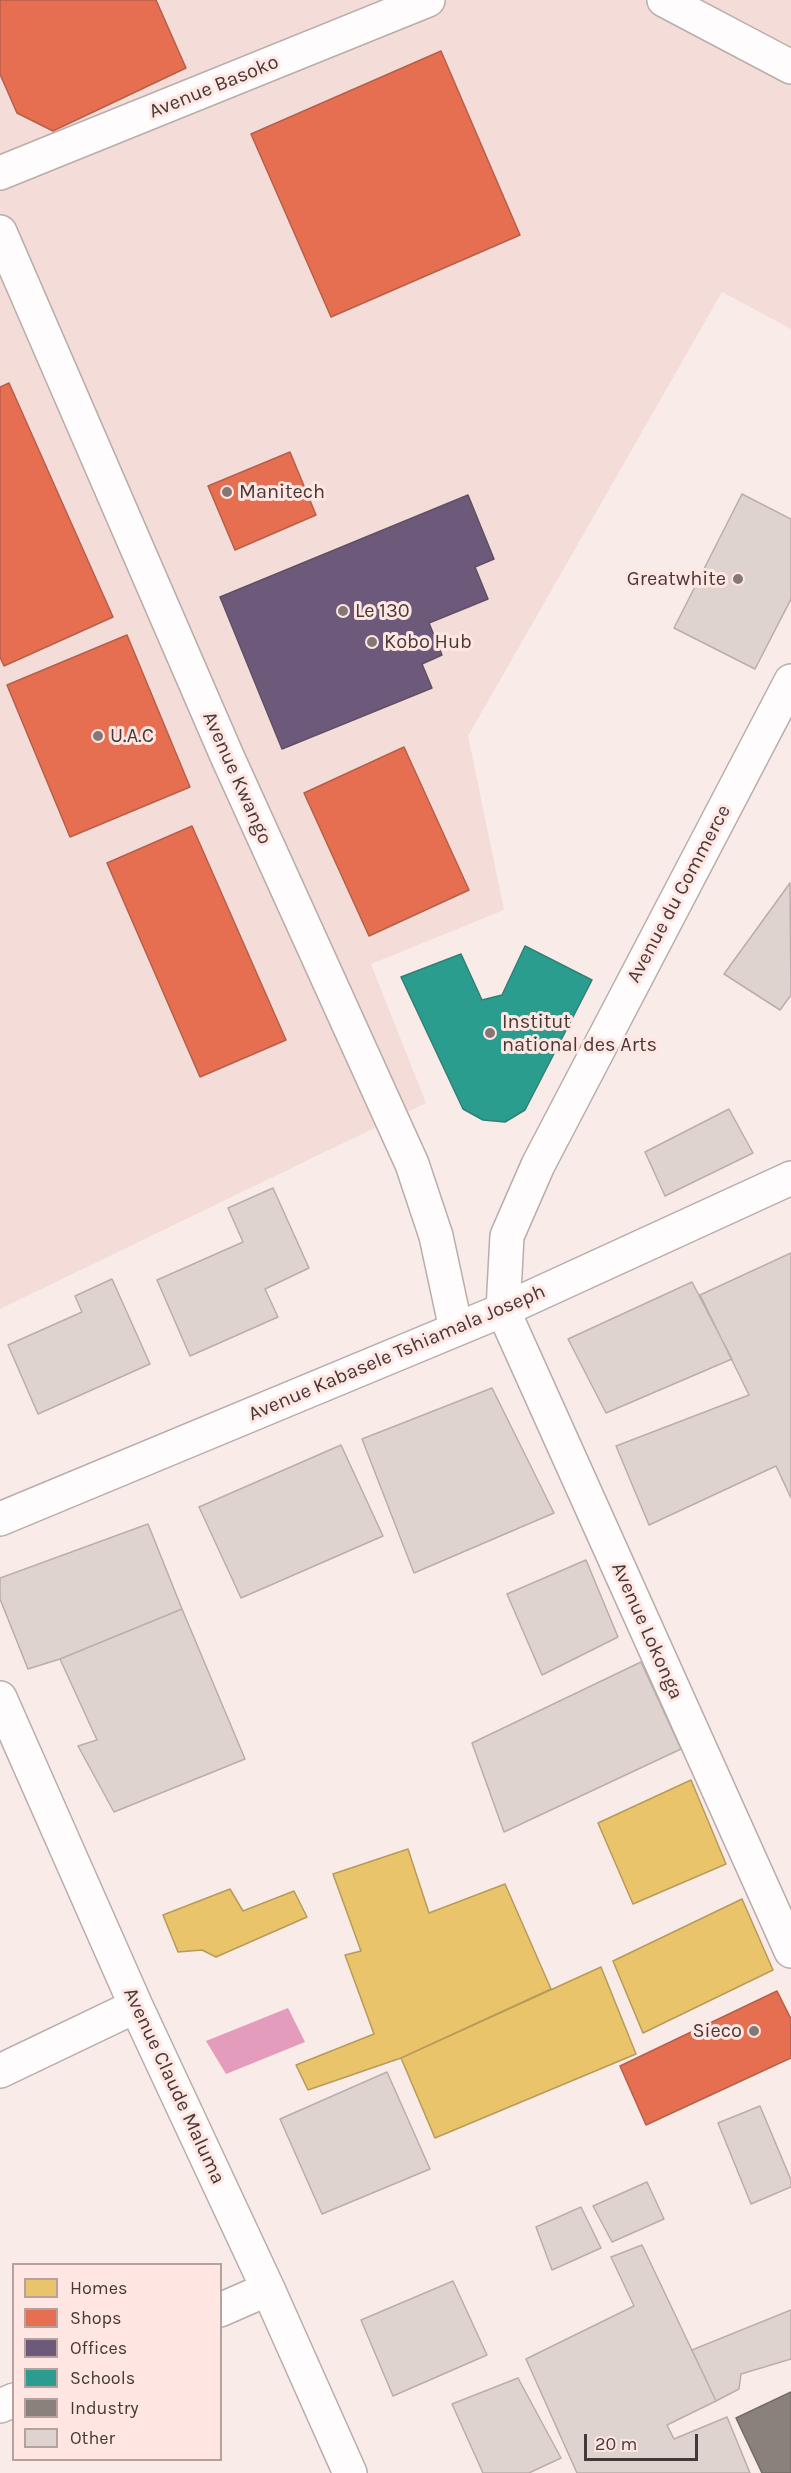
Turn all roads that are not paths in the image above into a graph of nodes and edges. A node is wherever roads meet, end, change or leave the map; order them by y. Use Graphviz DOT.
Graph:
graph roads {
  1 [pos="428,0"];
  2 [pos="664,0"];
  3 [pos="791,67"];
  4 [pos="0,173"];
  5 [pos="0,232"];
  6 [pos="791,681"];
  7 [pos="791,1179"];
  8 [pos="504,1310"];
  9 [pos="456,1329"];
  10 [pos="0,1519"];
  11 [pos="0,1698"];
  12 [pos="791,1951"];
  13 [pos="136,2006"];
  14 [pos="0,2071"];
  15 [pos="268,2289"];
  16 [pos="222,2309"];
  17 [pos="350,2473"];
  1 -- 4 [label="street, Avenue Basoko"];
  2 -- 3 [label="street"];
  5 -- 9 [label="street, Avenue Kwango"];
  6 -- 8 [label="street, Avenue du Commerce"];
  7 -- 8 [label="street, Avenue Kabasele Tshiamala Joseph"];
  8 -- 9 [label="street, Avenue Kabasele Tshiamala Joseph"];
  8 -- 12 [label="street, Avenue Lokonga"];
  9 -- 10 [label="street, Avenue Kabasele Tshiamala Joseph"];
  11 -- 13 [label="street, Avenue Claude Maluma"];
  13 -- 14 [label="street"];
  13 -- 15 [label="street, Avenue Claude Maluma"];
  15 -- 16 [label="street"];
  15 -- 17 [label="street, Avenue Claude Maluma"];
}
